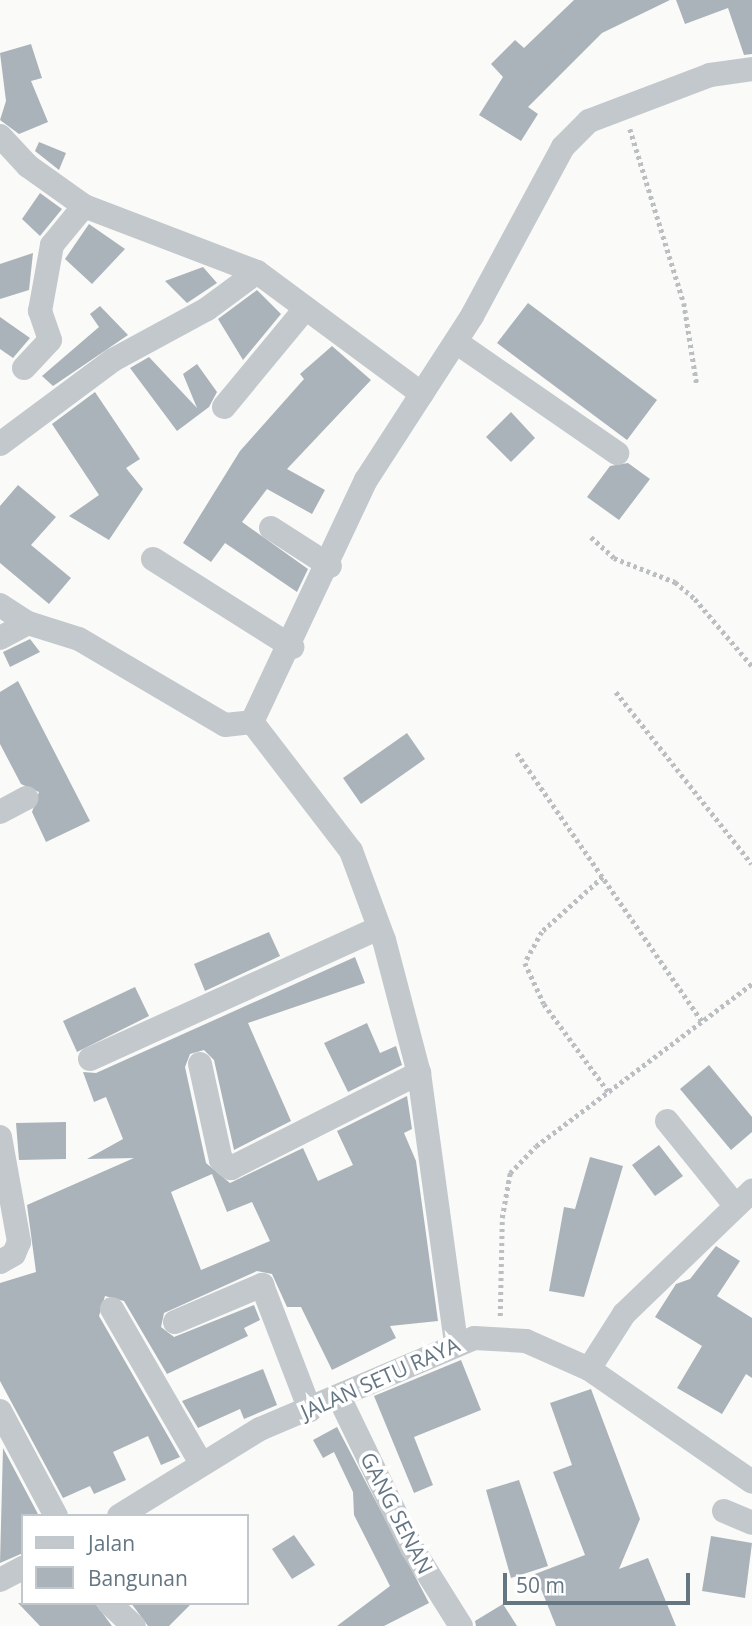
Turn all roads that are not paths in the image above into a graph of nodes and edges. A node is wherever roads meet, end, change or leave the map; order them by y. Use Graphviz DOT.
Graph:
graph roads {
  1 [pos="752,69"];
  2 [pos="0,136"];
  3 [pos="85,206"];
  4 [pos="257,272"];
  5 [pos="305,309"];
  6 [pos="456,342"];
  7 [pos="24,368"];
  8 [pos="422,394"];
  9 [pos="224,407"];
  10 [pos="0,444"];
  11 [pos="617,453"];
  12 [pos="271,528"];
  13 [pos="153,559"];
  14 [pos="330,566"];
  15 [pos="0,605"];
  16 [pos="28,623"];
  17 [pos="0,638"];
  18 [pos="292,647"];
  19 [pos="252,722"];
  20 [pos="26,798"];
  21 [pos="0,811"];
  22 [pos="379,928"];
  23 [pos="90,1059"];
  24 [pos="200,1064"];
  25 [pos="419,1073"];
  26 [pos="667,1121"];
  27 [pos="0,1137"];
  28 [pos="744,1198"];
  29 [pos="0,1262"];
  30 [pos="112,1310"];
  31 [pos="175,1322"];
  32 [pos="456,1342"];
  33 [pos="589,1369"];
  34 [pos="340,1397"];
  35 [pos="310,1410"];
  36 [pos="0,1411"];
  37 [pos="201,1463"];
  38 [pos="752,1482"];
  39 [pos="724,1511"];
  40 [pos="55,1514"];
  41 [pos="123,1514"];
  42 [pos="752,1524"];
  43 [pos="21,1569"];
  44 [pos="0,1580"];
  45 [pos="111,1605"];
  46 [pos="134,1626"];
  47 [pos="461,1626"];
  1 -- 6 [label="street"];
  2 -- 3 [label="street"];
  3 -- 4 [label="street"];
  3 -- 7 [label="street"];
  4 -- 5 [label="street"];
  4 -- 10 [label="street"];
  5 -- 8 [label="street"];
  5 -- 9 [label="street"];
  6 -- 8 [label="street"];
  6 -- 11 [label="street"];
  8 -- 14 [label="street"];
  12 -- 14 [label="street"];
  13 -- 18 [label="street"];
  14 -- 18 [label="street"];
  15 -- 16 [label="street"];
  16 -- 17 [label="street"];
  16 -- 19 [label="street"];
  18 -- 19 [label="street"];
  19 -- 22 [label="street"];
  20 -- 21 [label="street"];
  22 -- 23 [label="street"];
  22 -- 25 [label="street"];
  24 -- 25 [label="street"];
  25 -- 32 [label="street"];
  26 -- 28 [label="street"];
  27 -- 29 [label="street"];
  28 -- 33 [label="street"];
  30 -- 37 [label="street"];
  31 -- 35 [label="street"];
  32 -- 33 [label="street, JALAN SETU RAYA"];
  32 -- 34 [label="street, JALAN SETU RAYA"];
  33 -- 38 [label="street, JALAN SETU RAYA"];
  34 -- 35 [label="street, JALAN SETU RAYA"];
  34 -- 47 [label="street, GANG SENAN"];
  35 -- 37 [label="street, JALAN SETU RAYA"];
  36 -- 40 [label="street"];
  37 -- 41 [label="street, JALAN SETU RAYA"];
  39 -- 42 [label="street"];
  43 -- 44 [label="street"];
  45 -- 46 [label="street"];
}
